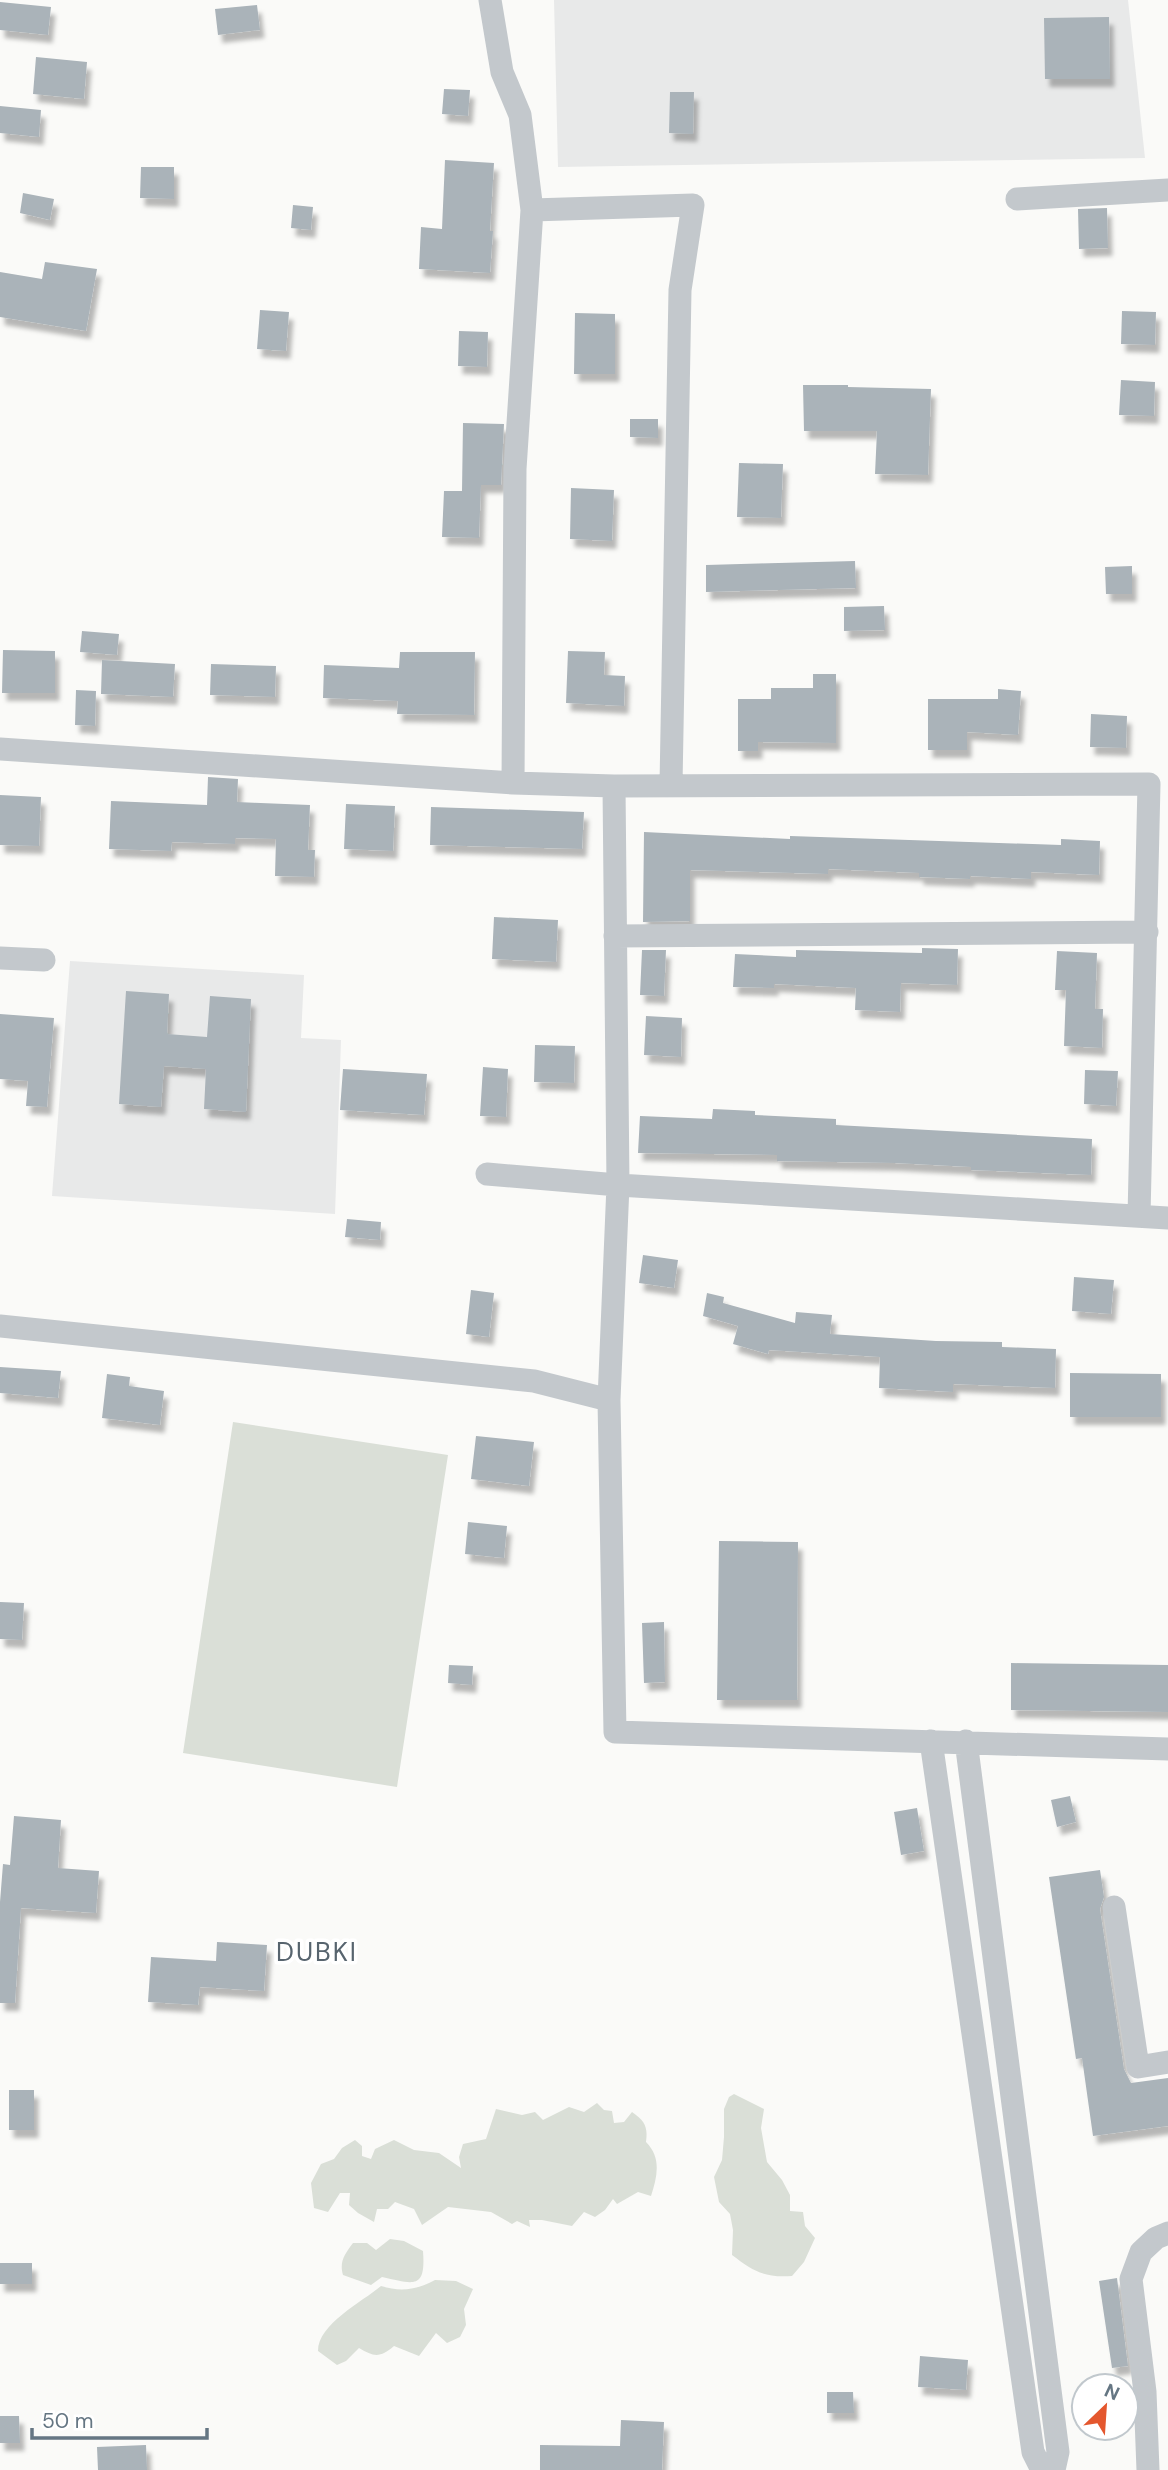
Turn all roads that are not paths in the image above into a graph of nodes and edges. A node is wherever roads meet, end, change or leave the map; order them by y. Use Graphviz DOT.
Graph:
graph roads {
  1 [pos="490,0"];
  2 [pos="1168,190"];
  3 [pos="1017,199"];
  4 [pos="532,210"];
  5 [pos="0,748"];
  6 [pos="1159,779"];
  7 [pos="513,783"];
  8 [pos="671,785"];
  9 [pos="614,786"];
  10 [pos="1147,932"];
  11 [pos="615,936"];
  12 [pos="0,958"];
  13 [pos="44,960"];
  14 [pos="487,1174"];
  15 [pos="618,1185"];
  16 [pos="1139,1216"];
  17 [pos="1168,1218"];
  18 [pos="0,1326"];
  19 [pos="609,1400"];
  20 [pos="932,1741"];
  21 [pos="966,1741"];
  22 [pos="1168,1749"];
  23 [pos="1114,1907"];
  24 [pos="1168,2063"];
  25 [pos="1168,2233"];
  26 [pos="1042,2470"];
  27 [pos="1054,2470"];
  28 [pos="1148,2470"];
  1 -- 4 [label="street"];
  2 -- 3 [label="street"];
  4 -- 7 [label="street"];
  4 -- 8 [label="street"];
  5 -- 7 [label="street"];
  6 -- 8 [label="street"];
  6 -- 10 [label="street"];
  7 -- 9 [label="street"];
  8 -- 9 [label="street"];
  9 -- 11 [label="street"];
  10 -- 11 [label="street"];
  10 -- 16 [label="street"];
  11 -- 15 [label="street"];
  12 -- 13 [label="street"];
  14 -- 15 [label="street"];
  15 -- 16 [label="street"];
  15 -- 19 [label="street"];
  16 -- 17 [label="street"];
  18 -- 19 [label="street"];
  19 -- 20 [label="street"];
  20 -- 21 [label="street"];
  20 -- 26 [label="street"];
  21 -- 22 [label="street"];
  21 -- 27 [label="street"];
  23 -- 24 [label="street"];
  25 -- 28 [label="street"];
}
